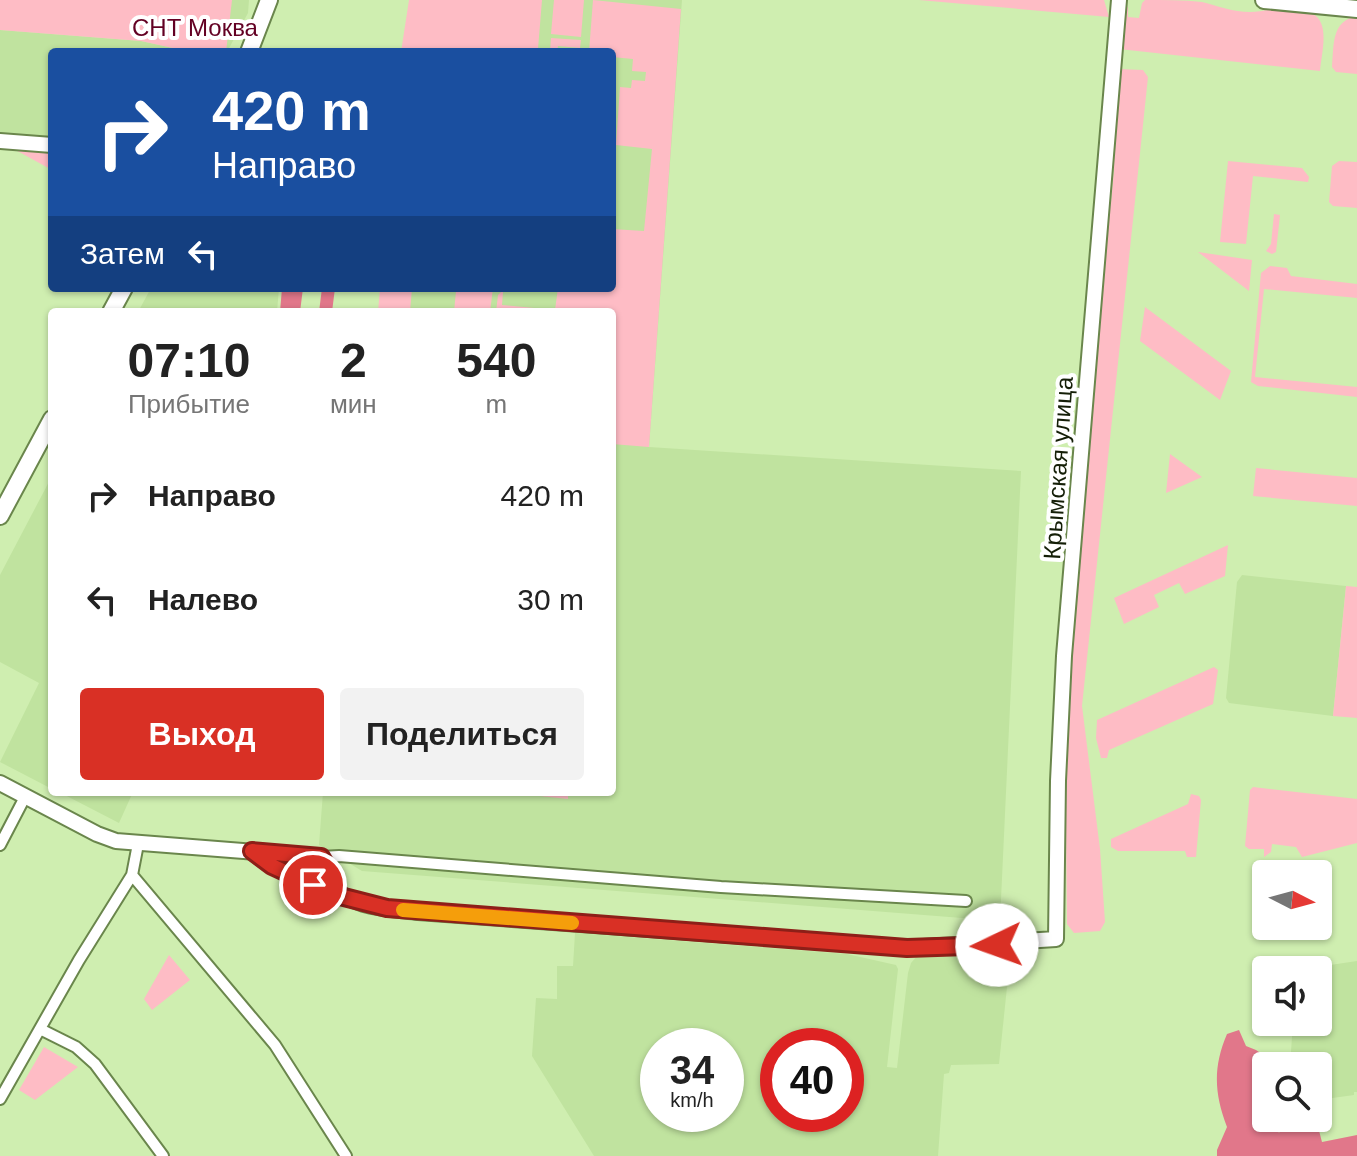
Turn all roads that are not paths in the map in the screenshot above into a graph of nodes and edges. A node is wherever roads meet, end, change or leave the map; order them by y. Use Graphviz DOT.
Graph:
graph roads {
  1 [pos="1119,0"];
  2 [pos="1264,0"];
  3 [pos="269,1"];
  4 [pos="1357,9"];
  5 [pos="251,48"];
  6 [pos="0,141"];
  7 [pos="48,145"];
  8 [pos="48,426"];
  9 [pos="0,516"];
  10 [pos="0,783"];
  11 [pos="25,797"];
  12 [pos="138,844"];
  13 [pos="0,845"];
  14 [pos="252,851"];
  15 [pos="321,857"];
  16 [pos="132,875"];
  17 [pos="327,883"];
  18 [pos="966,901"];
  19 [pos="40,1029"];
  20 [pos="0,1099"];
  21 [pos="163,1156"];
  22 [pos="346,1156"];
  1 -- 17 [label="street, Крымская улица"];
  2 -- 4 [label="main road"];
  3 -- 5 [label="main road"];
  6 -- 7 [label="street"];
  8 -- 9 [label="main road"];
  10 -- 11 [label="street"];
  11 -- 12 [label="street"];
  11 -- 13 [label="street"];
  12 -- 14 [label="street"];
  12 -- 16 [label="street"];
  14 -- 15 [label="street"];
  14 -- 17 [label="street"];
  15 -- 17 [label="street"];
  15 -- 18 [label="street"];
  16 -- 19 [label="street"];
  16 -- 22 [label="street"];
  19 -- 20 [label="street"];
  19 -- 21 [label="street"];
}
